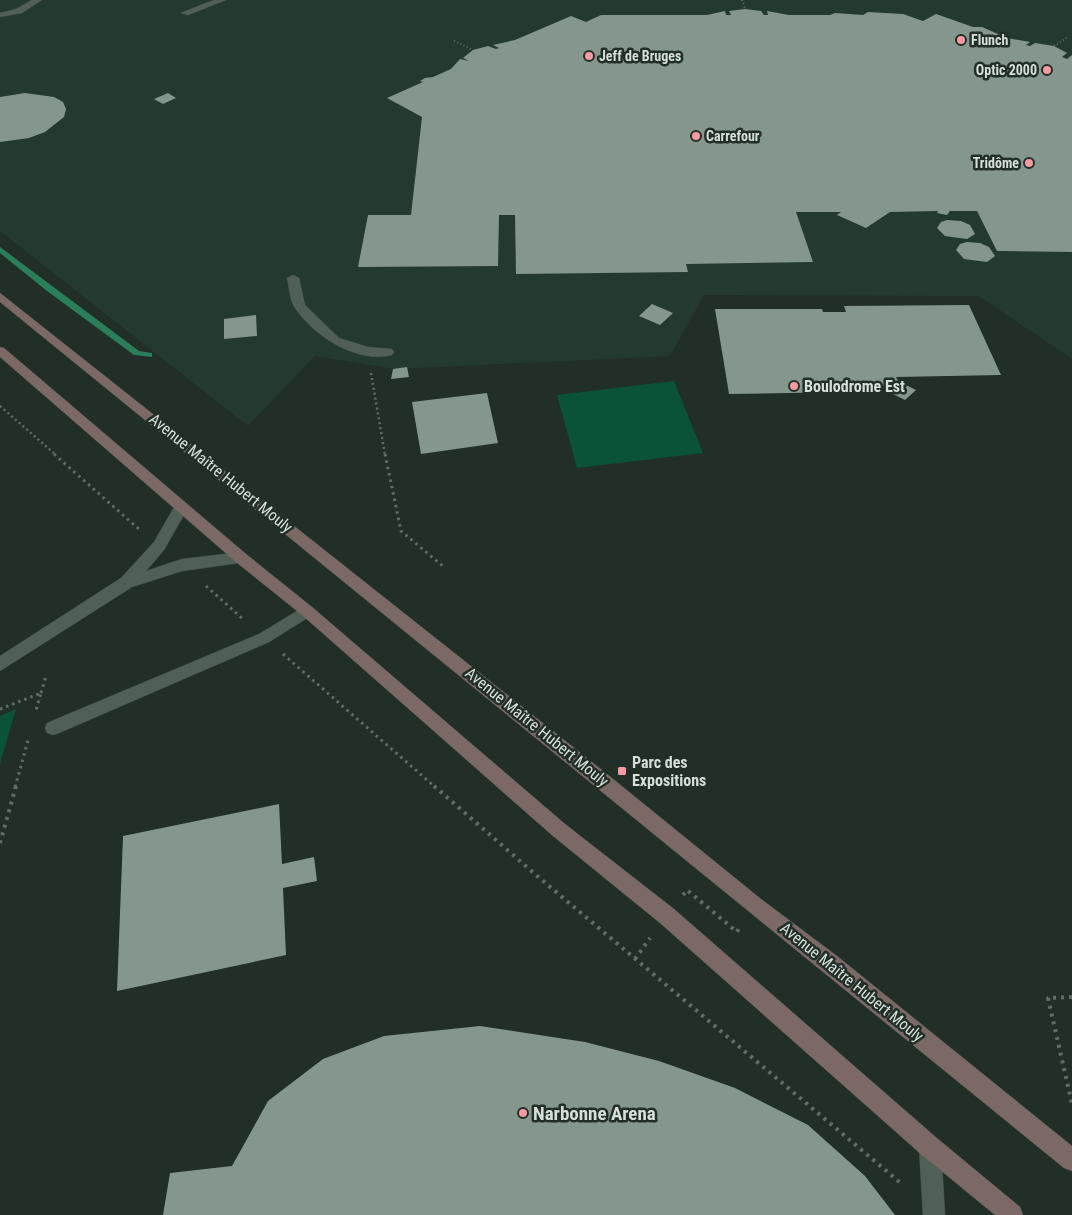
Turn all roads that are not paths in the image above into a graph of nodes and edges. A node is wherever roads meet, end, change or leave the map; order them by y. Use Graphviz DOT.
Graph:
graph roads {
  1 [pos="38,0"];
  2 [pos="222,0"];
  3 [pos="185,13"];
  4 [pos="0,15"];
  5 [pos="293,278"];
  6 [pos="0,296"];
  7 [pos="0,351"];
  8 [pos="388,352"];
  9 [pos="182,506"];
  10 [pos="241,558"];
  11 [pos="126,583"];
  12 [pos="307,611"];
  13 [pos="0,664"];
  14 [pos="53,728"];
  15 [pos="930,1147"];
  16 [pos="1072,1160"];
  17 [pos="934,1213"];
  18 [pos="1008,1214"];
  1 -- 4 [label="lane"];
  2 -- 3 [label="lane"];
  5 -- 8 [label="lane"];
  6 -- 16 [label="main road, Avenue Maître Hubert Mouly"];
  7 -- 9 [label="main road"];
  9 -- 10 [label="main road"];
  9 -- 11 [label="lane"];
  10 -- 11 [label="lane"];
  10 -- 12 [label="main road"];
  11 -- 13 [label="lane"];
  12 -- 14 [label="lane"];
  12 -- 15 [label="main road"];
  15 -- 17 [label="lane"];
  15 -- 18 [label="main road"];
}
